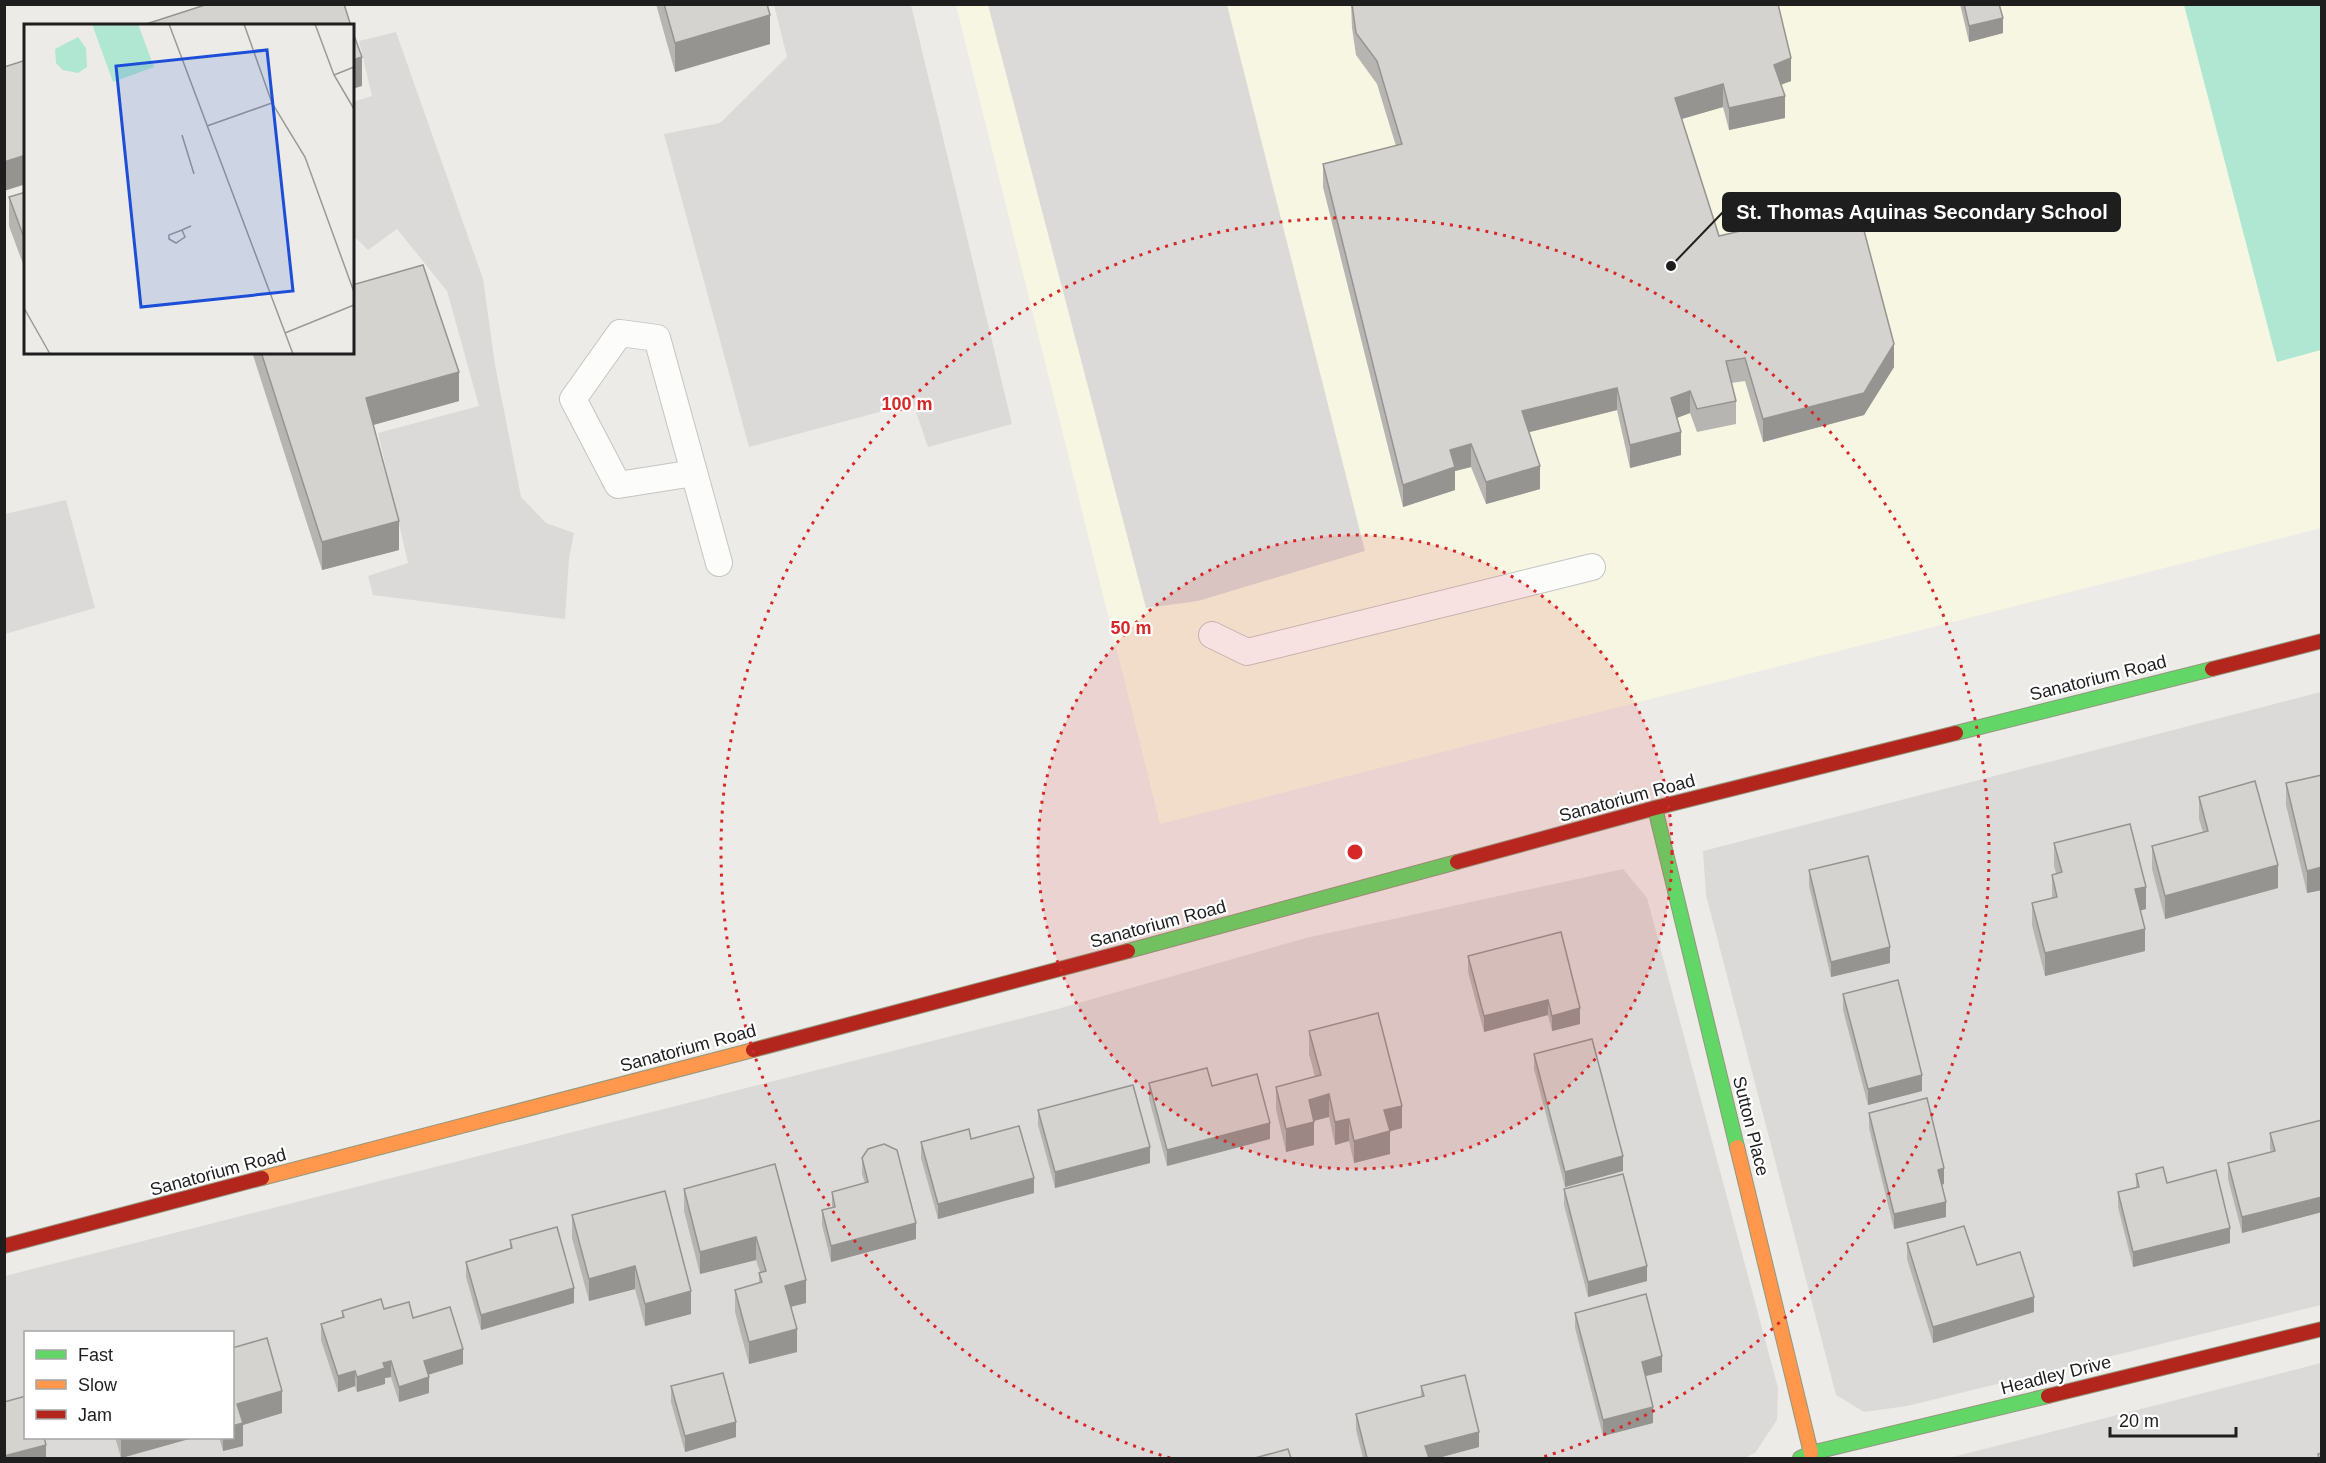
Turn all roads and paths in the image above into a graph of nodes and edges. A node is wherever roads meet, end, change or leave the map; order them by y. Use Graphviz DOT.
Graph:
graph roads {
  1 [pos="694,473"];
  2 [pos="719,563"];
  3 [pos="1592,567"];
  4 [pos="1212,635"];
  5 [pos="2322,641"];
  6 [pos="1655,808"];
  7 [pos="4,1246"];
  8 [pos="2322,1329"];
  9 [pos="1806,1456"];
  1 -- 1 [label="lane"];
  1 -- 2 [label="lane"];
  3 -- 4 [label="lane"];
  5 -- 6 [label="main road, Sanatorium Road"];
  6 -- 7 [label="main road, Sanatorium Road"];
  6 -- 9 [label="main road, Sutton Place"];
  8 -- 9 [label="main road, Headley Drive"];
}
